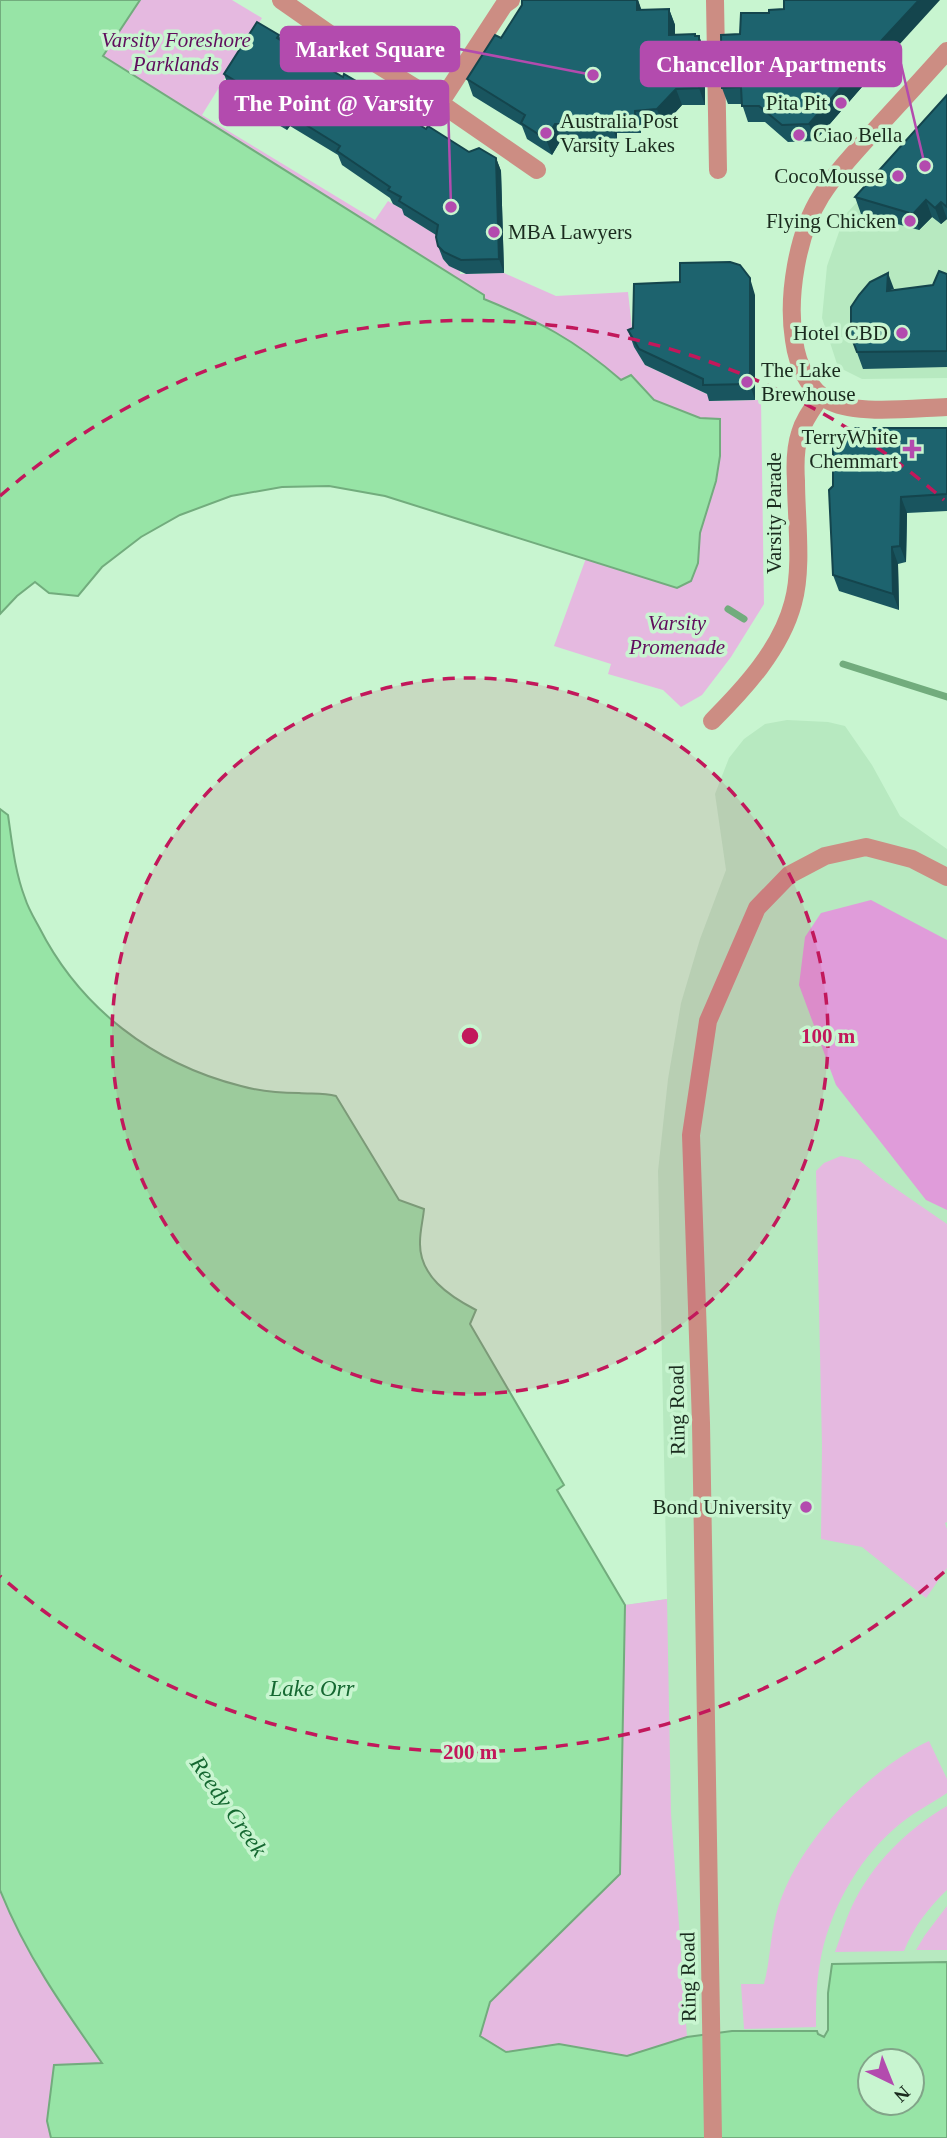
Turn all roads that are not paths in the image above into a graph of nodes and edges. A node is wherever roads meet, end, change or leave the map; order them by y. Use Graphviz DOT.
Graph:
graph roads {
  1 [pos="281,0"];
  2 [pos="511,0"];
  3 [pos="715,0"];
  4 [pos="947,51"];
  5 [pos="440,103"];
  6 [pos="537,170"];
  7 [pos="718,170"];
  8 [pos="821,396"];
  9 [pos="947,407"];
  10 [pos="712,721"];
  11 [pos="947,877"];
  12 [pos="713,2138"];
  1 -- 5 [label="street"];
  2 -- 5 [label="street"];
  3 -- 7 [label="street"];
  4 -- 8 [label="street"];
  5 -- 6 [label="street"];
  8 -- 9 [label="street"];
  8 -- 10 [label="street, Varsity Parade"];
  11 -- 12 [label="street, Ring Road"];
}
